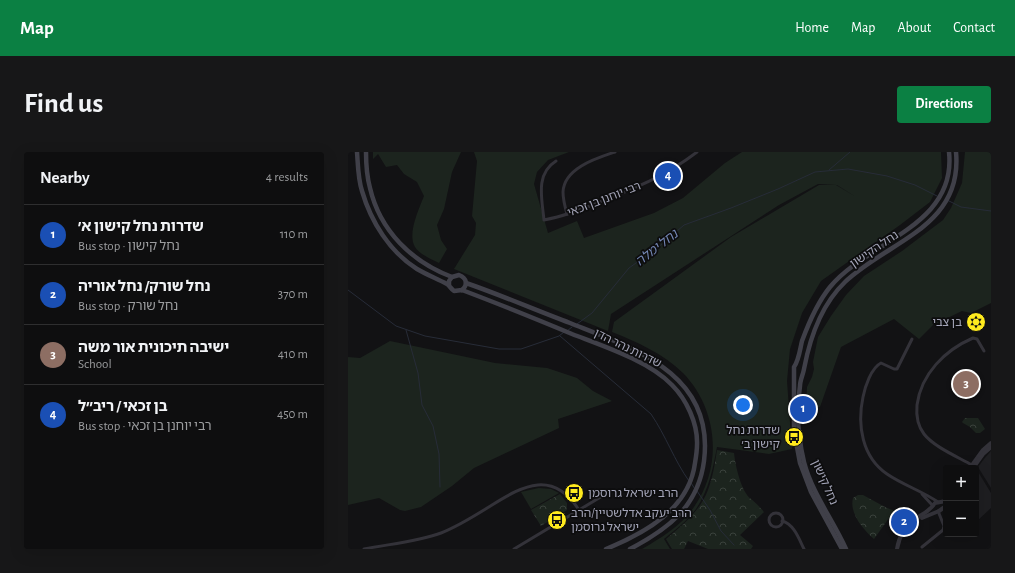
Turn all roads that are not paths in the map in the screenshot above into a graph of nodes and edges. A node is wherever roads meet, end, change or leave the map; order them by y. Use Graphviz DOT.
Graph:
graph roads {
  1 [pos="357,152"];
  2 [pos="366,152"];
  3 [pos="615,152"];
  4 [pos="697,152"];
  5 [pos="949,152"];
  6 [pos="956,152"];
  7 [pos="556,161"];
  8 [pos="567,214"];
  9 [pos="452,277"];
  10 [pos="466,283"];
  11 [pos="449,285"];
  12 [pos="462,290"];
  13 [pos="912,339"];
  14 [pos="984,351"];
  15 [pos="796,365"];
  16 [pos="794,370"];
  17 [pos="804,370"];
  18 [pos="991,443"];
  19 [pos="991,447"];
  20 [pos="970,465"];
  21 [pos="974,465"];
  22 [pos="974,465"];
  23 [pos="918,490"];
  24 [pos="604,494"];
  25 [pos="943,501"];
  26 [pos="938,502"];
  27 [pos="934,506"];
  28 [pos="943,508"];
  29 [pos="579,510"];
  30 [pos="939,510"];
  31 [pos="782,521"];
  32 [pos="910,524"];
  33 [pos="922,547"];
  34 [pos="366,549"];
  35 [pos="514,549"];
  36 [pos="606,549"];
  37 [pos="630,549"];
  38 [pos="804,549"];
  39 [pos="842,549"];
  40 [pos="846,549"];
  41 [pos="896,549"];
  1 -- 11 [label="main road, שדרות נהר הדן"];
  2 -- 9 [label="main road, שדרות נהר הדן"];
  3 -- 8 [label="street"];
  4 -- 8 [label="street, רבי יוחנן בן זכאי"];
  5 -- 15 [label="main road, נחל הקישון"];
  6 -- 17 [label="main road, נחל הקישון"];
  7 -- 8 [label="street, רבי יוחנן בן זכאי"];
  9 -- 10 [label="main road, שדרות נהר הדן"];
  9 -- 11 [label="main road"];
  10 -- 12 [label="main road"];
  10 -- 37 [label="main road, שדרות נהר הדן"];
  11 -- 12 [label="main road, שדרות נהר הדן"];
  12 -- 36 [label="main road, שדרות נהר הדן"];
  13 -- 23 [label="street"];
  14 -- 20 [label="street"];
  15 -- 16 [label="main road"];
  15 -- 17 [label="main road"];
  16 -- 17 [label="main road"];
  16 -- 39 [label="main road"];
  17 -- 40 [label="main road, נחל קישון"];
  18 -- 21 [label="street"];
  19 -- 22 [label="street"];
  23 -- 26 [label="street"];
  23 -- 27 [label="street"];
  24 -- 29 [label="street"];
  25 -- 26 [label="street"];
  26 -- 27 [label="street"];
  26 -- 30 [label="street"];
  27 -- 30 [label="street"];
  27 -- 32 [label="street"];
  28 -- 30 [label="street"];
  29 -- 34 [label="street"];
  29 -- 35 [label="street"];
  30 -- 32 [label="street"];
  30 -- 33 [label="street"];
  31 -- 31 [label="street"];
  31 -- 38 [label="street"];
  32 -- 41 [label="street"];
}
